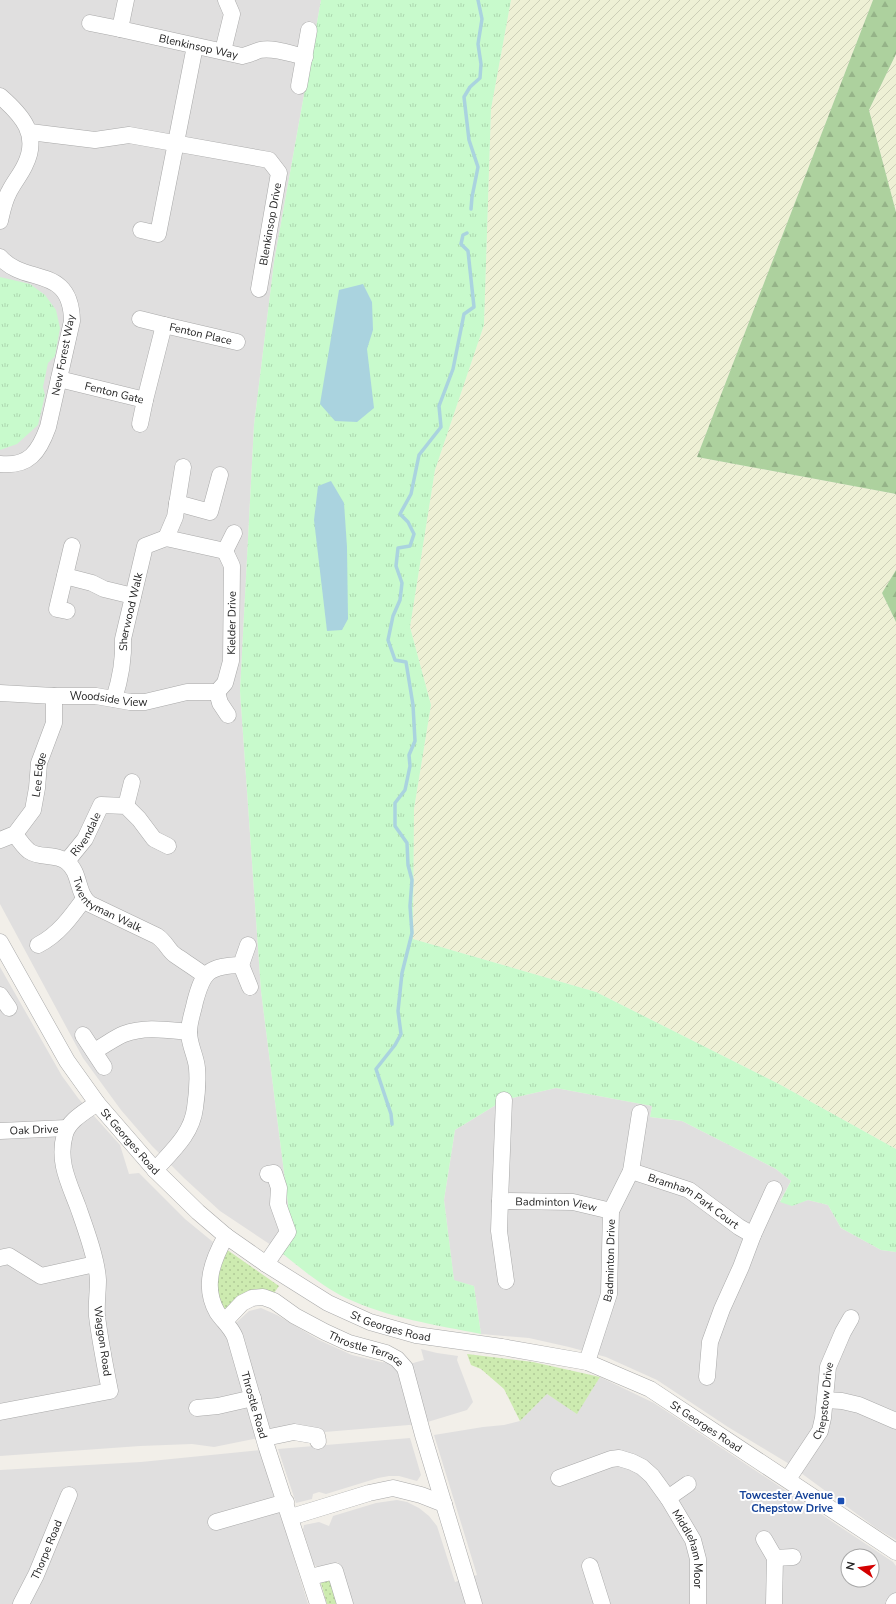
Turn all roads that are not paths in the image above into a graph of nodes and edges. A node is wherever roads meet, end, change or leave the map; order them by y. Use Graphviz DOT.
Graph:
graph roads {
  1 [pos="126,0"];
  2 [pos="226,0"];
  3 [pos="90,23"];
  4 [pos="120,29"];
  5 [pos="310,30"];
  6 [pos="195,46"];
  7 [pos="222,51"];
  8 [pos="305,57"];
  9 [pos="299,86"];
  10 [pos="0,96"];
  11 [pos="30,132"];
  12 [pos="176,143"];
  13 [pos="0,222"];
  14 [pos="141,230"];
  15 [pos="0,257"];
  16 [pos="255,283"];
  17 [pos="140,319"];
  18 [pos="164,325"];
  19 [pos="237,342"];
  20 [pos="59,379"];
  21 [pos="145,400"];
  22 [pos="140,424"];
  23 [pos="0,464"];
  24 [pos="220,475"];
  25 [pos="178,476"];
  26 [pos="177,503"];
  27 [pos="234,533"];
  28 [pos="166,538"];
  29 [pos="72,546"];
  30 [pos="225,551"];
  31 [pos="65,576"];
  32 [pos="133,596"];
  33 [pos="67,611"];
  34 [pos="217,692"];
  35 [pos="0,693"];
  36 [pos="54,696"];
  37 [pos="114,699"];
  38 [pos="228,715"];
  39 [pos="132,782"];
  40 [pos="126,806"];
  41 [pos="15,834"];
  42 [pos="0,840"];
  43 [pos="168,846"];
  44 [pos="67,861"];
  45 [pos="84,899"];
  46 [pos="0,942"];
  47 [pos="38,945"];
  48 [pos="248,945"];
  49 [pos="5,966"];
  50 [pos="241,966"];
  51 [pos="204,976"];
  52 [pos="250,987"];
  53 [pos="189,1032"];
  54 [pos="83,1035"];
  55 [pos="94,1051"];
  56 [pos="104,1067"];
  57 [pos="504,1100"];
  58 [pos="97,1104"];
  59 [pos="640,1113"];
  60 [pos="67,1128"];
  61 [pos="0,1131"];
  62 [pos="155,1170"];
  63 [pos="272,1170"];
  64 [pos="631,1171"];
  65 [pos="774,1189"];
  66 [pos="500,1200"];
  67 [pos="611,1211"];
  68 [pos="753,1235"];
  69 [pos="226,1236"];
  70 [pos="0,1258"];
  71 [pos="95,1264"];
  72 [pos="266,1264"];
  73 [pos="506,1281"];
  74 [pos="851,1318"];
  75 [pos="226,1321"];
  76 [pos="587,1362"];
  77 [pos="706,1377"];
  78 [pos="253,1398"];
  79 [pos="825,1400"];
  80 [pos="197,1408"];
  81 [pos="0,1412"];
  82 [pos="896,1420"];
  83 [pos="265,1438"];
  84 [pos="318,1441"];
  85 [pos="559,1478"];
  86 [pos="788,1479"];
  87 [pos="688,1484"];
  88 [pos="69,1494"];
  89 [pos="668,1498"];
  90 [pos="444,1504"];
  91 [pos="288,1509"];
  92 [pos="216,1522"];
  93 [pos="764,1538"];
  94 [pos="896,1552"];
  95 [pos="793,1557"];
  96 [pos="775,1558"];
  97 [pos="590,1566"];
  98 [pos="310,1577"];
  99 [pos="896,1601"];
  100 [pos="21,1604"];
  101 [pos="318,1604"];
  102 [pos="345,1604"];
  103 [pos="474,1604"];
  104 [pos="602,1604"];
  105 [pos="698,1604"];
  106 [pos="774,1604"];
  107 [pos="894,1604"];
  1 -- 4 [label="street"];
  2 -- 7 [label="street"];
  3 -- 4 [label="street, Blenkinsop Way"];
  4 -- 6 [label="street, Blenkinsop Way"];
  5 -- 8 [label="street"];
  6 -- 7 [label="street, Blenkinsop Way"];
  6 -- 12 [label="street"];
  7 -- 8 [label="street, Blenkinsop Way"];
  8 -- 9 [label="street"];
  10 -- 11 [label="street"];
  11 -- 12 [label="street, Blenkinsop Drive"];
  11 -- 13 [label="street"];
  12 -- 14 [label="street"];
  12 -- 16 [label="street, Blenkinsop Drive"];
  15 -- 20 [label="street, New Forest Way"];
  17 -- 18 [label="street, Fenton Place"];
  18 -- 19 [label="street, Fenton Place"];
  18 -- 21 [label="street, Fenton Place"];
  20 -- 21 [label="street, Fenton Gate"];
  20 -- 23 [label="street, New Forest Way"];
  21 -- 22 [label="street, Fenton Gate"];
  24 -- 26 [label="street"];
  25 -- 26 [label="street"];
  26 -- 28 [label="street"];
  27 -- 30 [label="street"];
  28 -- 30 [label="street"];
  28 -- 32 [label="street, Sherwood Walk"];
  29 -- 31 [label="street"];
  30 -- 34 [label="street, Kielder Drive"];
  31 -- 32 [label="street"];
  31 -- 33 [label="street"];
  32 -- 37 [label="street, Sherwood Walk"];
  34 -- 37 [label="street, Woodside View"];
  34 -- 38 [label="street"];
  35 -- 36 [label="street, Woodside View"];
  36 -- 37 [label="street, Woodside View"];
  36 -- 41 [label="street, Lee Edge"];
  39 -- 40 [label="street"];
  40 -- 43 [label="street"];
  40 -- 44 [label="street, Rivendale"];
  41 -- 42 [label="street"];
  41 -- 44 [label="street, Twentyman Walk"];
  44 -- 45 [label="street, Twentyman Walk"];
  45 -- 47 [label="street"];
  45 -- 51 [label="street, Twentyman Walk"];
  46 -- 49 [label="street, St Georges Road"];
  48 -- 50 [label="street"];
  49 -- 58 [label="street, St Georges Road"];
  50 -- 51 [label="street"];
  50 -- 52 [label="street"];
  51 -- 53 [label="street"];
  53 -- 55 [label="street"];
  53 -- 62 [label="street"];
  54 -- 55 [label="street"];
  55 -- 56 [label="street"];
  57 -- 66 [label="street, Badminton View"];
  58 -- 60 [label="street"];
  58 -- 62 [label="street, St Georges Road"];
  59 -- 64 [label="street, Badminton Drive"];
  60 -- 61 [label="street, Oak Drive"];
  60 -- 71 [label="street, Waggon Road"];
  62 -- 69 [label="street, St Georges Road"];
  63 -- 72 [label="street"];
  64 -- 67 [label="street, Badminton Drive"];
  64 -- 68 [label="street, Bramham Park Court"];
  65 -- 68 [label="street"];
  66 -- 67 [label="street, Badminton View"];
  66 -- 73 [label="street, Badminton View"];
  67 -- 76 [label="street, Badminton Drive"];
  68 -- 77 [label="street"];
  69 -- 72 [label="street, St Georges Road"];
  69 -- 75 [label="street, Throstle Road"];
  70 -- 71 [label="street"];
  71 -- 81 [label="street, Waggon Road"];
  72 -- 76 [label="street, St Georges Road"];
  74 -- 79 [label="street, Chepstow Drive"];
  75 -- 78 [label="street, Throstle Road"];
  75 -- 90 [label="street, Throstle Terrace"];
  76 -- 86 [label="street, St Georges Road"];
  78 -- 80 [label="street"];
  78 -- 83 [label="street, Throstle Road"];
  79 -- 82 [label="street"];
  79 -- 86 [label="street, Chepstow Drive"];
  83 -- 84 [label="street"];
  83 -- 91 [label="street, Throstle Road"];
  85 -- 89 [label="street, Middleham Moor"];
  86 -- 94 [label="street, St Georges Road"];
  87 -- 89 [label="street, Middleham Moor"];
  88 -- 100 [label="street, Thorpe Road"];
  89 -- 105 [label="street, Middleham Moor"];
  90 -- 91 [label="street"];
  90 -- 103 [label="street, Throstle Terrace"];
  91 -- 92 [label="street"];
  91 -- 98 [label="street, Throstle Road"];
  93 -- 96 [label="street"];
  95 -- 96 [label="street"];
  96 -- 106 [label="street"];
  97 -- 104 [label="street"];
  98 -- 101 [label="street, Throstle Road"];
  98 -- 102 [label="street"];
  99 -- 107 [label="street"];
}
